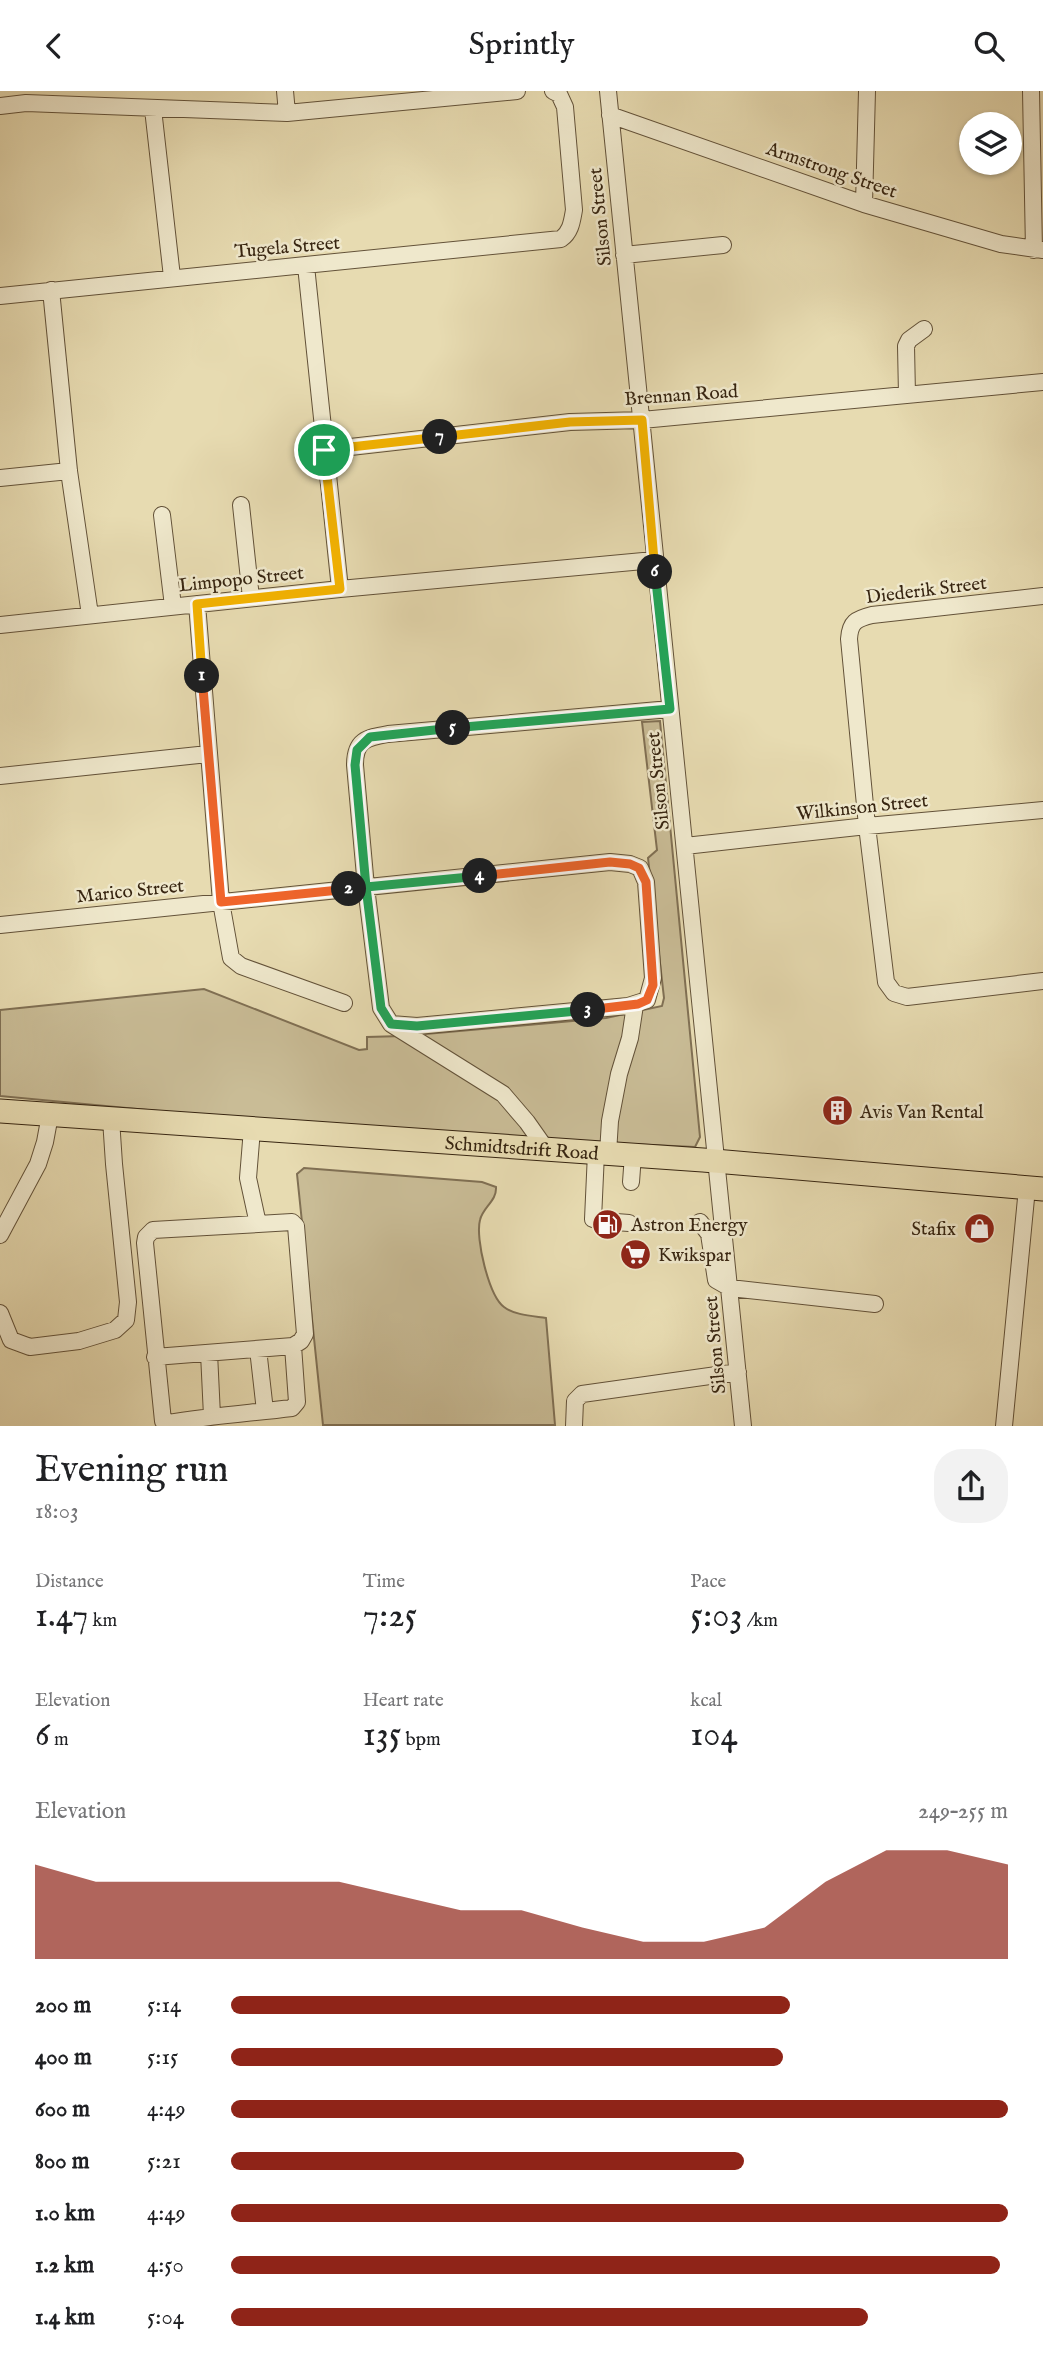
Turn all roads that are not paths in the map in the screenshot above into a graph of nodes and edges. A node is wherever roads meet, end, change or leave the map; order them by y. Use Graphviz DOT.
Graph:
graph roads {
  1 [pos="285,91"];
  2 [pos="517,91"];
  3 [pos="608,91"];
  4 [pos="867,91"];
  5 [pos="1031,91"];
  6 [pos="556,93"];
  7 [pos="408,96"];
  8 [pos="26,97"];
  9 [pos="0,106"];
  10 [pos="153,109"];
  11 [pos="288,113"];
  12 [pos="610,115"];
  13 [pos="864,204"];
  14 [pos="723,245"];
  15 [pos="1038,250"];
  16 [pos="624,255"];
  17 [pos="306,266"];
  18 [pos="172,277"];
  19 [pos="51,291"];
  20 [pos="0,296"];
  21 [pos="924,329"];
  22 [pos="1043,383"];
  23 [pos="908,395"];
  24 [pos="642,420"];
  25 [pos="324,450"];
  26 [pos="69,471"];
  27 [pos="0,478"];
  28 [pos="241,505"];
  29 [pos="162,515"];
  30 [pos="654,560"];
  31 [pos="340,589"];
  32 [pos="1043,596"];
  33 [pos="251,598"];
  34 [pos="197,604"];
  35 [pos="173,607"];
  36 [pos="90,615"];
  37 [pos="0,625"];
  38 [pos="670,709"];
  39 [pos="208,754"];
  40 [pos="0,776"];
  41 [pos="1043,810"];
  42 [pos="867,826"];
  43 [pos="685,846"];
  44 [pos="366,887"];
  45 [pos="221,902"];
  46 [pos="0,925"];
  47 [pos="1043,981"];
  48 [pos="641,1002"];
  49 [pos="344,1003"];
  50 [pos="391,1024"];
  51 [pos="0,1111"];
  52 [pos="50,1115"];
  53 [pos="111,1119"];
  54 [pos="252,1129"];
  55 [pos="546,1149"];
  56 [pos="602,1153"];
  57 [pos="634,1156"];
  58 [pos="717,1161"];
  59 [pos="631,1182"];
  60 [pos="1035,1189"];
  61 [pos="599,1221"];
  62 [pos="700,1222"];
  63 [pos="258,1224"];
  64 [pos="0,1235"];
  65 [pos="730,1289"];
  66 [pos="875,1304"];
  67 [pos="0,1313"];
  68 [pos="293,1346"];
  69 [pos="258,1349"];
  70 [pos="209,1353"];
  71 [pos="155,1357"];
  72 [pos="738,1372"];
  73 [pos="265,1411"];
  74 [pos="212,1416"];
  75 [pos="574,1426"];
  76 [pos="743,1426"];
  77 [pos="1004,1426"];
  1 -- 11 [label="street"];
  2 -- 7 [label="street"];
  3 -- 12 [label="street, Silson Street"];
  4 -- 13 [label="street"];
  5 -- 15 [label="street"];
  6 -- 17 [label="street, Tugela Street"];
  7 -- 11 [label="street"];
  8 -- 9 [label="street"];
  8 -- 10 [label="street"];
  10 -- 11 [label="street"];
  10 -- 18 [label="street"];
  12 -- 13 [label="street, Armstrong Street"];
  12 -- 16 [label="street, Silson Street"];
  13 -- 15 [label="street, Armstrong Street"];
  14 -- 16 [label="street"];
  16 -- 24 [label="street, Silson Street"];
  17 -- 18 [label="street, Tugela Street"];
  17 -- 25 [label="street"];
  18 -- 19 [label="street, Tugela Street"];
  19 -- 20 [label="street, Tugela Street"];
  19 -- 26 [label="street"];
  21 -- 23 [label="street"];
  22 -- 23 [label="street, Brennan Road"];
  23 -- 24 [label="street, Brennan Road"];
  24 -- 25 [label="street, Brennan Road"];
  24 -- 30 [label="street, Silson Street"];
  25 -- 31 [label="street"];
  26 -- 27 [label="street"];
  26 -- 36 [label="street"];
  28 -- 33 [label="street"];
  29 -- 35 [label="street"];
  30 -- 31 [label="street, Limpopo Street"];
  30 -- 38 [label="street, Silson Street"];
  31 -- 33 [label="street, Limpopo Street"];
  32 -- 42 [label="street, Diederik Street"];
  33 -- 34 [label="street, Limpopo Street"];
  34 -- 35 [label="street, Limpopo Street"];
  34 -- 39 [label="street"];
  35 -- 36 [label="street, Limpopo Street"];
  36 -- 37 [label="street, Limpopo Street"];
  38 -- 43 [label="street, Silson Street"];
  38 -- 44 [label="street"];
  39 -- 40 [label="street"];
  39 -- 45 [label="street"];
  41 -- 42 [label="street, Wilkinson Street"];
  42 -- 43 [label="street, Wilkinson Street"];
  42 -- 47 [label="street"];
  43 -- 58 [label="street, Silson Street"];
  44 -- 45 [label="street, Marico Street"];
  44 -- 48 [label="street, Marico Street"];
  44 -- 50 [label="street"];
  45 -- 46 [label="street, Marico Street"];
  45 -- 49 [label="street"];
  48 -- 50 [label="street"];
  48 -- 56 [label="street"];
  50 -- 55 [label="street"];
  51 -- 52 [label="highway, Schmidtsdrift Road"];
  52 -- 53 [label="highway, Schmidtsdrift Road"];
  52 -- 64 [label="street"];
  53 -- 54 [label="highway, Schmidtsdrift Road"];
  53 -- 67 [label="street"];
  54 -- 55 [label="highway, Schmidtsdrift Road"];
  54 -- 63 [label="street"];
  55 -- 56 [label="highway, Schmidtsdrift Road"];
  56 -- 57 [label="highway, Schmidtsdrift Road"];
  56 -- 61 [label="street"];
  57 -- 58 [label="highway, Schmidtsdrift Road"];
  57 -- 59 [label="street"];
  58 -- 60 [label="highway, Schmidtsdrift Road"];
  58 -- 65 [label="street, Silson Street"];
  60 -- 77 [label="street"];
  62 -- 65 [label="street"];
  63 -- 68 [label="street"];
  63 -- 71 [label="street"];
  65 -- 66 [label="street"];
  65 -- 72 [label="street, Silson Street"];
  68 -- 69 [label="street"];
  68 -- 73 [label="street"];
  69 -- 70 [label="street"];
  69 -- 73 [label="street"];
  70 -- 71 [label="street"];
  70 -- 74 [label="street"];
  71 -- 74 [label="street"];
  72 -- 75 [label="street"];
  72 -- 76 [label="street, Silson Street"];
  73 -- 74 [label="street"];
}
